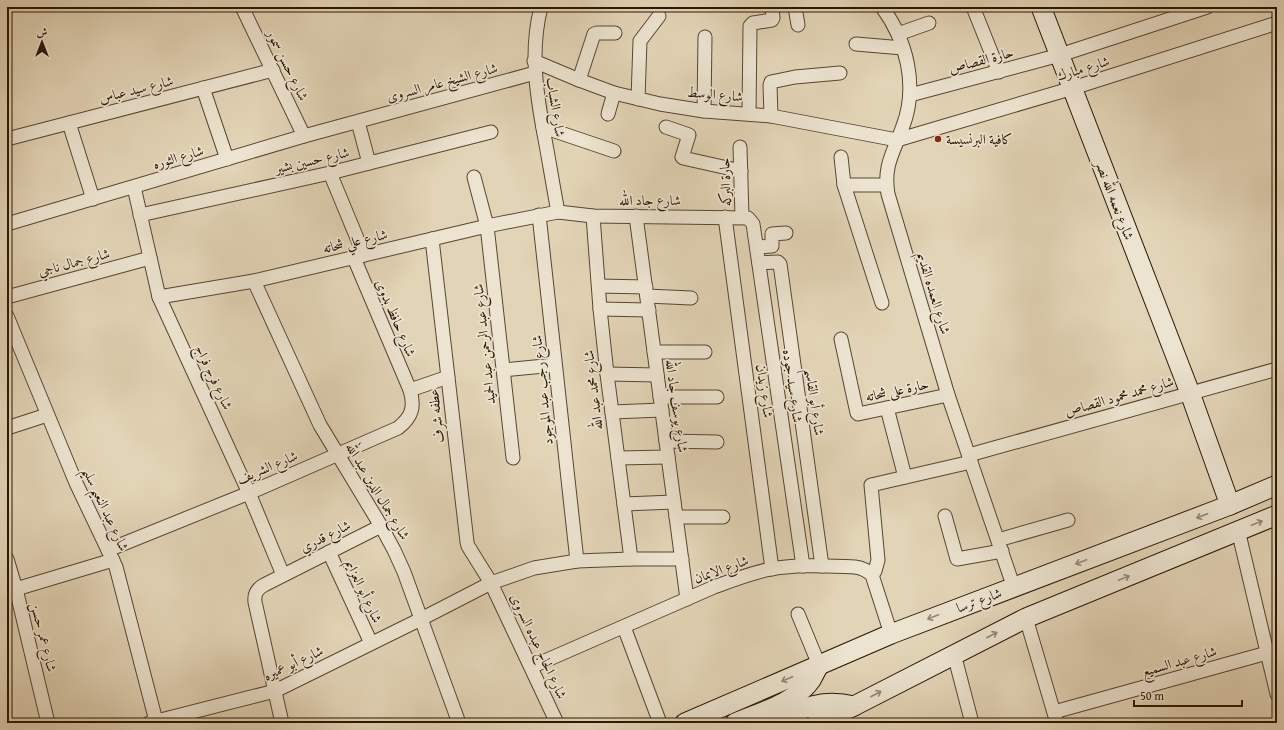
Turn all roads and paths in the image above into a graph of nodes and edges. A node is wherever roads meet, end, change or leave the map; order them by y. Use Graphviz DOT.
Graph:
graph roads {
  1 [pos="242,7"];
  2 [pos="541,7"];
  3 [pos="772,7"];
  4 [pos="795,7"];
  5 [pos="882,7"];
  6 [pos="973,7"];
  7 [pos="1041,7"];
  8 [pos="1208,7"];
  9 [pos="1169,13"];
  10 [pos="659,16"];
  11 [pos="929,23"];
  12 [pos="1277,23"];
  13 [pos="798,24"];
  14 [pos="615,33"];
  15 [pos="898,34"];
  16 [pos="705,37"];
  17 [pos="856,44"];
  18 [pos="903,48"];
  19 [pos="1060,55"];
  20 [pos="535,67"];
  21 [pos="273,70"];
  22 [pos="999,72"];
  23 [pos="840,73"];
  24 [pos="580,80"];
  25 [pos="203,88"];
  26 [pos="1073,88"];
  27 [pos="614,92"];
  28 [pos="910,95"];
  29 [pos="638,99"];
  30 [pos="704,111"];
  31 [pos="608,114"];
  32 [pos="749,114"];
  33 [pos="771,116"];
  34 [pos="358,122"];
  35 [pos="69,123"];
  36 [pos="543,127"];
  37 [pos="666,127"];
  38 [pos="491,132"];
  39 [pos="304,136"];
  40 [pos="7,139"];
  41 [pos="897,140"];
  42 [pos="740,147"];
  43 [pos="614,151"];
  44 [pos="841,157"];
  45 [pos="227,159"];
  46 [pos="369,163"];
  47 [pos="741,172"];
  48 [pos="330,173"];
  49 [pos="474,177"];
  50 [pos="844,185"];
  51 [pos="886,185"];
  52 [pos="134,187"];
  53 [pos="93,199"];
  54 [pos="558,212"];
  55 [pos="140,215"];
  56 [pos="539,215"];
  57 [pos="593,216"];
  58 [pos="636,216"];
  59 [pos="725,217"];
  60 [pos="742,217"];
  61 [pos="7,224"];
  62 [pos="487,226"];
  63 [pos="786,233"];
  64 [pos="432,239"];
  65 [pos="757,247"];
  66 [pos="359,257"];
  67 [pos="150,258"];
  68 [pos="759,263"];
  69 [pos="254,282"];
  70 [pos="599,286"];
  71 [pos="646,292"];
  72 [pos="7,297"];
  73 [pos="160,297"];
  74 [pos="691,298"];
  75 [pos="882,303"];
  76 [pos="600,309"];
  77 [pos="649,310"];
  78 [pos="8,321"];
  79 [pos="841,339"];
  80 [pos="654,352"];
  81 [pos="705,352"];
  82 [pos="555,365"];
  83 [pos="1277,369"];
  84 [pos="503,370"];
  85 [pos="607,374"];
  86 [pos="657,375"];
  87 [pos="448,377"];
  88 [pos="410,390"];
  89 [pos="1190,393"];
  90 [pos="948,395"];
  91 [pos="660,397"];
  92 [pos="717,397"];
  93 [pos="887,408"];
  94 [pos="662,410"];
  95 [pos="612,412"];
  96 [pos="47,415"];
  97 [pos="7,428"];
  98 [pos="666,441"];
  99 [pos="717,442"];
  100 [pos="338,454"];
  101 [pos="668,457"];
  102 [pos="513,458"];
  103 [pos="618,458"];
  104 [pos="970,458"];
  105 [pos="905,477"];
  106 [pos="1277,485"];
  107 [pos="249,493"];
  108 [pos="674,502"];
  109 [pos="624,504"];
  110 [pos="1230,505"];
  111 [pos="1277,515"];
  112 [pos="945,516"];
  113 [pos="676,517"];
  114 [pos="723,517"];
  115 [pos="1068,520"];
  116 [pos="381,526"];
  117 [pos="1238,530"];
  118 [pos="1000,546"];
  119 [pos="329,552"];
  120 [pos="110,555"];
  121 [pos="7,559"];
  122 [pos="631,559"];
  123 [pos="682,559"];
  124 [pos="577,561"];
  125 [pos="803,566"];
  126 [pos="822,566"];
  127 [pos="772,569"];
  128 [pos="283,575"];
  129 [pos="872,576"];
  130 [pos="491,583"];
  131 [pos="1014,588"];
  132 [pos="16,589"];
  133 [pos="687,599"];
  134 [pos="798,614"];
  135 [pos="1026,618"];
  136 [pos="421,619"];
  137 [pos="624,627"];
  138 [pos="891,634"];
  139 [pos="370,643"];
  140 [pos="1267,653"];
  141 [pos="954,654"];
  142 [pos="819,665"];
  143 [pos="531,667"];
  144 [pos="275,691"];
  145 [pos="1277,694"];
  146 [pos="854,706"];
  147 [pos="1055,718"];
  148 [pos="153,722"];
  149 [pos="48,723"];
  150 [pos="282,723"];
  151 [pos="459,723"];
  152 [pos="557,723"];
  153 [pos="660,723"];
  154 [pos="685,723"];
  155 [pos="735,723"];
  156 [pos="771,723"];
  157 [pos="816,723"];
  158 [pos="972,723"];
  1 -- 21 [label="street, شارع حسن سمور"];
  2 -- 20 [label="street, شارع الشباب"];
  3 -- 32 [label="street"];
  4 -- 13 [label="street"];
  5 -- 15 [label="street, شارع العمده القديم"];
  6 -- 22 [label="street"];
  7 -- 19 [label="main road, شارع نعمه الله نصر"];
  8 -- 9 [label="street, حارة القصاص"];
  9 -- 19 [label="street, حارة القصاص"];
  10 -- 29 [label="street"];
  11 -- 15 [label="street"];
  12 -- 26 [label="street, شارع مبارك"];
  14 -- 24 [label="street"];
  15 -- 18 [label="street, شارع العمده القديم"];
  16 -- 30 [label="street"];
  17 -- 18 [label="street"];
  18 -- 28 [label="street, شارع العمده القديم"];
  19 -- 22 [label="street, حارة القصاص"];
  19 -- 26 [label="main road, شارع نعمه الله نصر"];
  20 -- 24 [label="street, شارع الوسط"];
  20 -- 34 [label="street, شارع الشيخ عامر السروى"];
  20 -- 36 [label="street, شارع الشباب"];
  21 -- 25 [label="street, شارع سيد عباس"];
  21 -- 39 [label="street, شارع حسن سمور"];
  22 -- 28 [label="street, حارة القصاص"];
  23 -- 33 [label="street"];
  24 -- 27 [label="street, شارع الوسط"];
  25 -- 35 [label="street, شارع سيد عباس"];
  25 -- 45 [label="street"];
  26 -- 41 [label="street, شارع مبارك"];
  26 -- 89 [label="main road, شارع نعمه الله نصر"];
  27 -- 29 [label="street, شارع الوسط"];
  27 -- 31 [label="street"];
  28 -- 41 [label="street, شارع العمده القديم"];
  29 -- 30 [label="street, شارع الوسط"];
  30 -- 32 [label="street, شارع الوسط"];
  32 -- 33 [label="street, شارع الوسط"];
  33 -- 41 [label="street, شارع الوسط"];
  34 -- 39 [label="street, شارع الثوره"];
  34 -- 46 [label="street"];
  35 -- 40 [label="street, شارع سيد عباس"];
  35 -- 53 [label="street"];
  36 -- 43 [label="street"];
  36 -- 54 [label="street, شارع الشباب"];
  37 -- 47 [label="street"];
  38 -- 46 [label="street, شارع حسين بشير"];
  39 -- 45 [label="street, شارع الثوره"];
  41 -- 51 [label="street, شارع العمده القديم"];
  42 -- 47 [label="street, حارة البركه"];
  44 -- 50 [label="street"];
  45 -- 52 [label="street, شارع الثوره"];
  46 -- 48 [label="street, شارع حسين بشير"];
  47 -- 60 [label="street, حارة البركه"];
  48 -- 55 [label="street, شارع حسين بشير"];
  48 -- 66 [label="street, شارع حافظ بدوى"];
  49 -- 62 [label="street, شارع عبد الرحمن عبد الحميد"];
  50 -- 51 [label="street"];
  50 -- 75 [label="street"];
  51 -- 90 [label="street, شارع العمده القديم"];
  52 -- 53 [label="street, شارع الثوره"];
  52 -- 55 [label="street, شارع فرج فراج"];
  53 -- 61 [label="street, شارع الثوره"];
  54 -- 56 [label="street, شارع علي شحاته"];
  54 -- 57 [label="street, شارع جاد الله"];
  55 -- 67 [label="street, شارع فرج فراج"];
  56 -- 62 [label="street, شارع علي شحاته"];
  56 -- 82 [label="street, شارع رجب عبد الموجود"];
  57 -- 58 [label="street, شارع جاد الله"];
  57 -- 70 [label="street, شارع محمد عبد الله"];
  58 -- 59 [label="street, شارع جاد الله"];
  58 -- 71 [label="street, شارع يوسف جاد الله"];
  59 -- 60 [label="street, شارع جاد الله"];
  59 -- 127 [label="street, شارع زيدان"];
  60 -- 65 [label="street, شارع سيد جوده"];
  62 -- 64 [label="street, شارع علي شحاته"];
  62 -- 84 [label="street, شارع عبد الرحمن عبد الحميد"];
  63 -- 65 [label="street"];
  64 -- 66 [label="street, شارع علي شحاته"];
  64 -- 87 [label="street, عطفه شرف"];
  65 -- 68 [label="street, شارع سيد جوده"];
  66 -- 69 [label="street, شارع علي شحاته"];
  66 -- 88 [label="street, شارع حافظ بدوى"];
  67 -- 72 [label="street, شارع جمال ناجي"];
  67 -- 73 [label="street, شارع فرج فراج"];
  68 -- 125 [label="street, شارع سيد جوده"];
  68 -- 126 [label="street, شارع أبو القاسم"];
  69 -- 73 [label="street, شارع علي شحاته"];
  69 -- 100 [label="street, شارع جمال الدين عبد الله"];
  70 -- 71 [label="street"];
  70 -- 76 [label="street, شارع محمد عبد الله"];
  71 -- 74 [label="street"];
  71 -- 77 [label="street, شارع يوسف جاد الله"];
  73 -- 107 [label="street, شارع فرج فراج"];
  76 -- 77 [label="street"];
  76 -- 85 [label="street, شارع محمد عبد الله"];
  77 -- 80 [label="street, شارع يوسف جاد الله"];
  78 -- 96 [label="street, شارع عبد النعيم سليم"];
  79 -- 93 [label="street, حارة على شحاته"];
  80 -- 81 [label="street"];
  80 -- 86 [label="street, شارع يوسف جاد الله"];
  82 -- 84 [label="street"];
  82 -- 124 [label="street, شارع رجب عبد الموجود"];
  83 -- 89 [label="street, شارع محمد محمود القصاص"];
  84 -- 102 [label="street, شارع عبد الرحمن عبد الحميد"];
  85 -- 86 [label="street"];
  85 -- 95 [label="street, شارع محمد عبد الله"];
  86 -- 91 [label="street, شارع يوسف جاد الله"];
  87 -- 88 [label="street"];
  87 -- 130 [label="street, عطفه شرف"];
  88 -- 100 [label="street, شارع الشريف"];
  89 -- 104 [label="street, شارع محمد محمود القصاص"];
  89 -- 110 [label="main road, شارع نعمه الله نصر"];
  90 -- 93 [label="street, حارة على شحاته"];
  90 -- 104 [label="street, شارع العمده القديم"];
  91 -- 92 [label="street"];
  91 -- 94 [label="street, شارع يوسف جاد الله"];
  93 -- 105 [label="street"];
  94 -- 95 [label="street"];
  94 -- 98 [label="street, شارع يوسف جاد الله"];
  95 -- 103 [label="street, شارع محمد عبد الله"];
  96 -- 97 [label="street"];
  96 -- 120 [label="street, شارع عبد النعيم سليم"];
  98 -- 99 [label="street"];
  98 -- 101 [label="street, شارع يوسف جاد الله"];
  100 -- 107 [label="street, شارع الشريف"];
  100 -- 116 [label="street, شارع جمال الدين عبد الله"];
  101 -- 103 [label="street"];
  101 -- 108 [label="street, شارع يوسف جاد الله"];
  103 -- 109 [label="street, شارع محمد عبد الله"];
  104 -- 105 [label="street, شارع محمد محمود القصاص"];
  104 -- 118 [label="street, شارع العمده القديم"];
  105 -- 129 [label="street, شارع محمد محمود القصاص"];
  106 -- 110 [label="main road, شارع ترسا"];
  107 -- 120 [label="street, شارع الشريف"];
  107 -- 128 [label="street, شارع فرج فراج"];
  108 -- 109 [label="street"];
  108 -- 113 [label="street, شارع يوسف جاد الله"];
  109 -- 122 [label="street, شارع محمد عبد الله"];
  110 -- 131 [label="main road, شارع ترسا, one-way"];
  117 -- 111 [label="main road, one-way"];
  112 -- 118 [label="street"];
  113 -- 114 [label="street"];
  113 -- 123 [label="street, شارع يوسف جاد الله"];
  115 -- 118 [label="street"];
  116 -- 119 [label="street, شارع قدري"];
  116 -- 136 [label="street, شارع جمال الدين عبد الله"];
  135 -- 117 [label="main road, one-way"];
  117 -- 140 [label="street"];
  118 -- 131 [label="street, شارع العمده القديم"];
  119 -- 128 [label="street, شارع قدري"];
  119 -- 139 [label="street, شارع أبو العزايم"];
  120 -- 132 [label="street"];
  120 -- 148 [label="street, شارع عبد النعيم سليم"];
  121 -- 132 [label="street, شارع عمر حسن"];
  122 -- 123 [label="street, شارع أبو عميره"];
  122 -- 124 [label="street, شارع أبو عميره"];
  123 -- 133 [label="street, شارع يوسف جاد الله"];
  124 -- 130 [label="street, شارع أبو عميره"];
  125 -- 126 [label="street, شارع الايمان"];
  125 -- 127 [label="street, شارع الايمان"];
  126 -- 129 [label="street, شارع الايمان"];
  127 -- 133 [label="street, شارع الايمان"];
  128 -- 144 [label="street, شارع قدري"];
  129 -- 138 [label="street"];
  130 -- 136 [label="street, شارع أبو عميره"];
  130 -- 143 [label="street, شارع الحاج عبده السروى"];
  131 -- 138 [label="main road, شارع ترسا, one-way"];
  132 -- 149 [label="street, شارع عمر حسن"];
  133 -- 137 [label="street, شارع الايمان"];
  134 -- 142 [label="street"];
  141 -- 135 [label="main road, one-way"];
  135 -- 147 [label="street"];
  136 -- 139 [label="street, شارع أبو عميره"];
  136 -- 151 [label="street, شارع جمال الدين عبد الله"];
  137 -- 143 [label="street, شارع الايمان"];
  137 -- 153 [label="street"];
  138 -- 142 [label="main road, شارع ترسا"];
  139 -- 144 [label="street, شارع أبو عميره"];
  140 -- 145 [label="street"];
  140 -- 147 [label="street, شارع عبد السميع"];
  146 -- 141 [label="main road, one-way"];
  141 -- 158 [label="street"];
  142 -- 154 [label="main road, شارع ترسا, one-way"];
  142 -- 155 [label="main road"];
  143 -- 152 [label="street, شارع الحاج عبده السروى"];
  144 -- 148 [label="street, شارع أبو عميره"];
  144 -- 150 [label="street, شارع قدري"];
  146 -- 156 [label="main road"];
  146 -- 157 [label="main road"];
}
